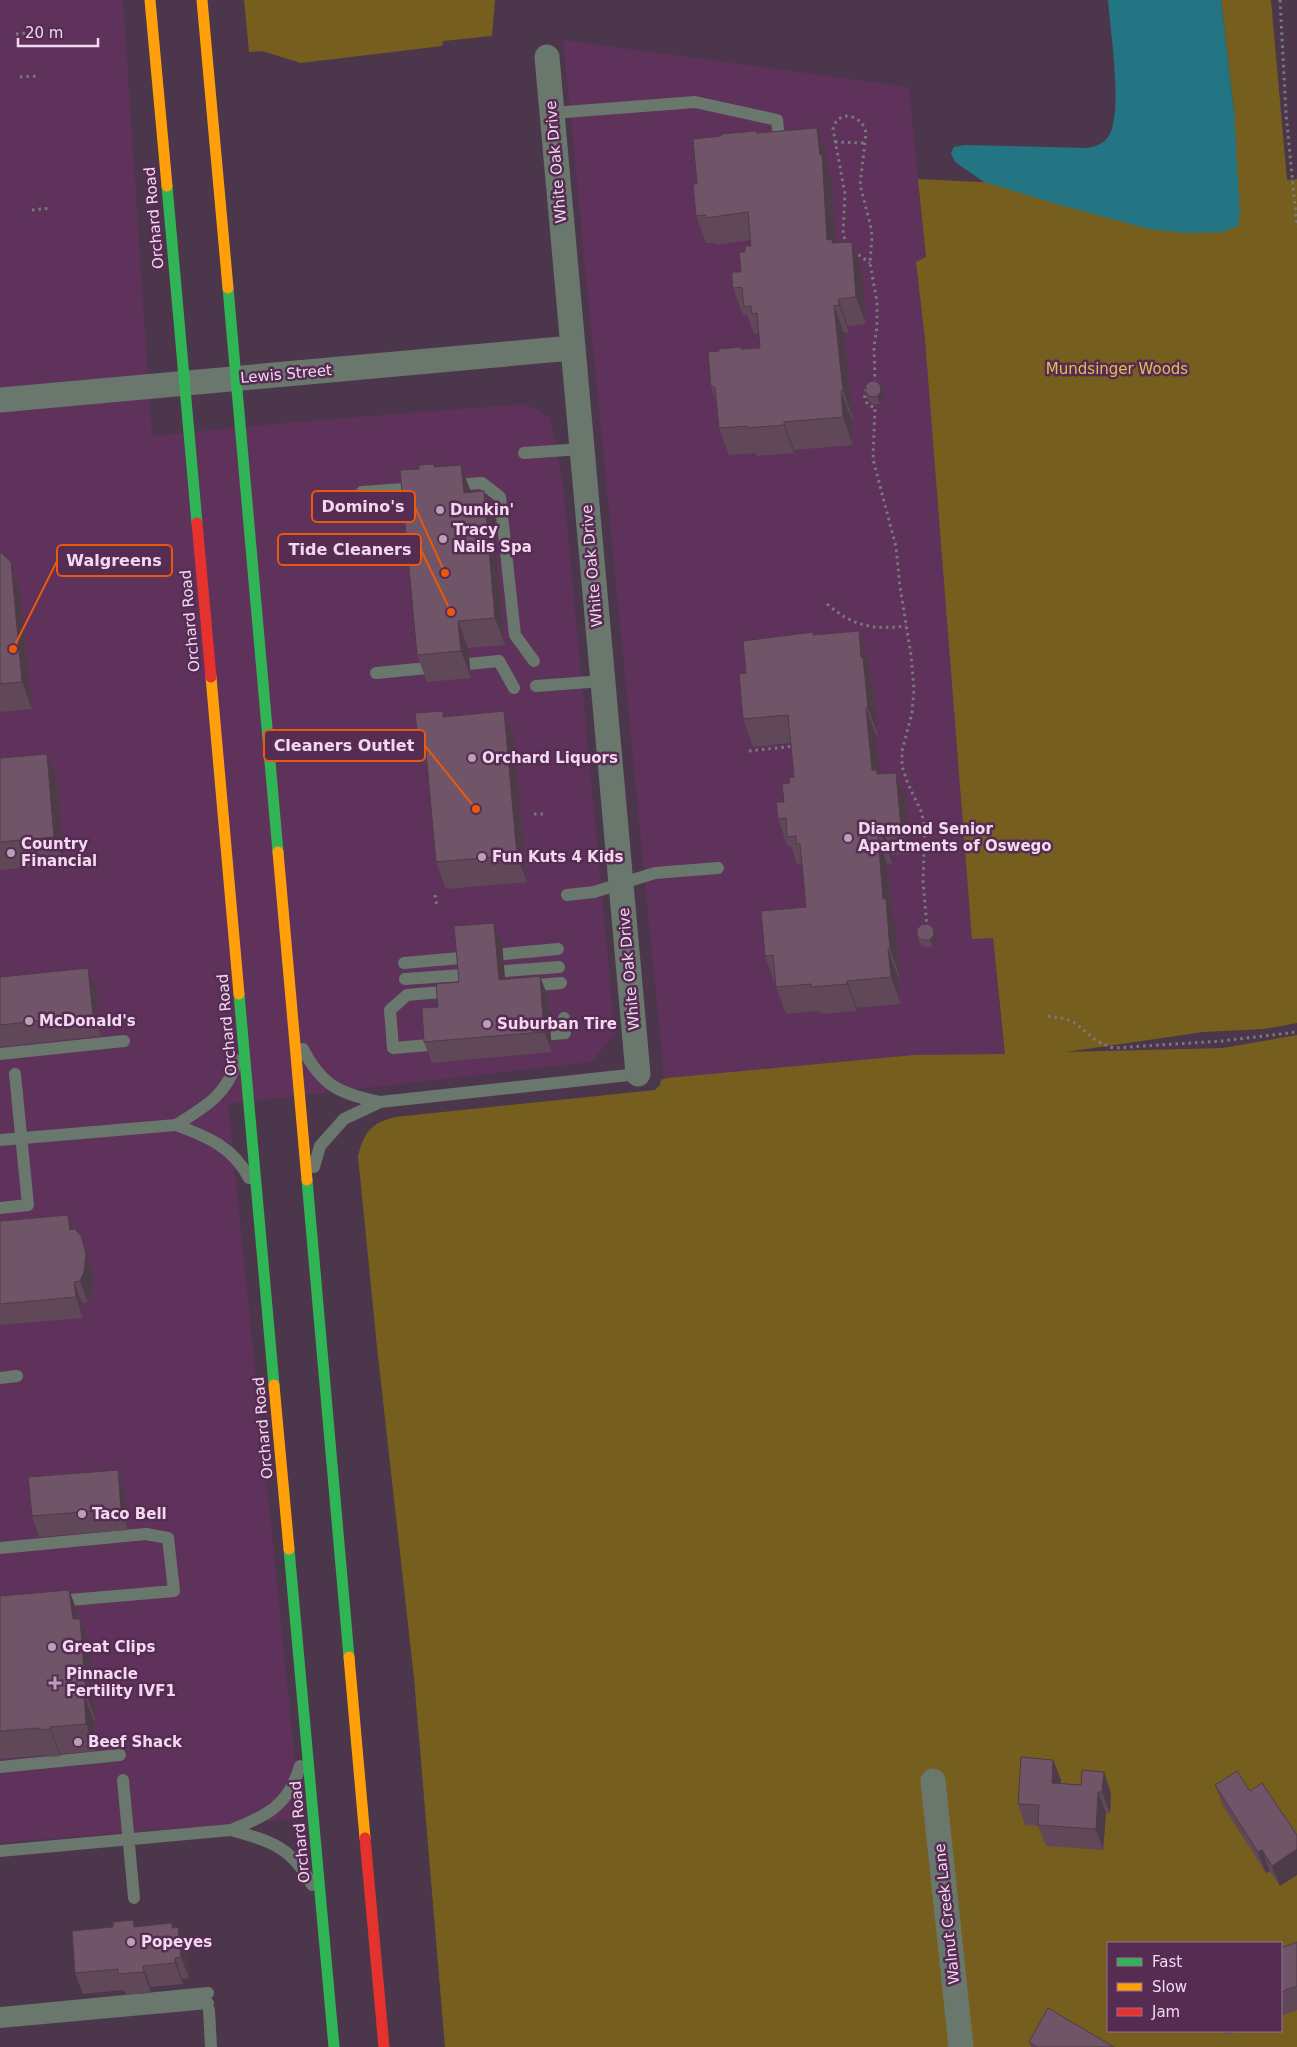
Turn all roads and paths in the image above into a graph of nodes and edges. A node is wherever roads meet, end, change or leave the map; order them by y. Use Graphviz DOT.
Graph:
graph roads {
  1 [pos="150,0"];
  2 [pos="202,0"];
  3 [pos="1280,0"];
  4 [pos="34,32"];
  5 [pos="16,34"];
  6 [pos="547,57"];
  7 [pos="38,76"];
  8 [pos="20,77"];
  9 [pos="552,113"];
  10 [pos="835,142"];
  11 [pos="865,142"];
  12 [pos="781,156"];
  13 [pos="51,208"];
  14 [pos="32,210"];
  15 [pos="1297,228"];
  16 [pos="870,263"];
  17 [pos="572,348"];
  18 [pos="236,379"];
  19 [pos="184,383"];
  20 [pos="0,400"];
  21 [pos="581,449"];
  22 [pos="524,453"];
  23 [pos="362,492"];
  24 [pos="827,604"];
  25 [pos="906,626"];
  26 [pos="534,660"];
  27 [pos="376,673"];
  28 [pos="603,681"];
  29 [pos="536,686"];
  30 [pos="514,688"];
  31 [pos="798,746"];
  32 [pos="749,751"];
  33 [pos="534,814"];
  34 [pos="546,814"];
  35 [pos="718,868"];
  36 [pos="621,883"];
  37 [pos="436,895"];
  38 [pos="567,895"];
  39 [pos="437,907"];
  40 [pos="928,931"];
  41 [pos="558,949"];
  42 [pos="504,954"];
  43 [pos="460,958"];
  44 [pos="404,963"];
  45 [pos="559,967"];
  46 [pos="506,971"];
  47 [pos="462,975"];
  48 [pos="405,979"];
  49 [pos="561,983"];
  50 [pos="516,986"];
  51 [pos="464,991"];
  52 [pos="1048,1016"];
  53 [pos="564,1018"];
  54 [pos="1297,1032"];
  55 [pos="295,1033"];
  56 [pos="553,1034"];
  57 [pos="243,1038"];
  58 [pos="124,1042"];
  59 [pos="429,1045"];
  60 [pos="0,1054"];
  61 [pos="15,1074"];
  62 [pos="638,1074"];
  63 [pos="380,1102"];
  64 [pos="176,1125"];
  65 [pos="23,1138"];
  66 [pos="0,1140"];
  67 [pos="308,1188"];
  68 [pos="256,1193"];
  69 [pos="0,1208"];
  70 [pos="17,1376"];
  71 [pos="0,1378"];
  72 [pos="0,1548"];
  73 [pos="46,1602"];
  74 [pos="307,1742"];
  75 [pos="120,1755"];
  76 [pos="0,1767"];
  77 [pos="123,1780"];
  78 [pos="933,1781"];
  79 [pos="231,1830"];
  80 [pos="129,1840"];
  81 [pos="0,1851"];
  82 [pos="134,1898"];
  83 [pos="322,1905"];
  84 [pos="208,2002"];
  85 [pos="0,2013"];
  86 [pos="0,2022"];
  87 [pos="211,2047"];
  88 [pos="334,2047"];
  89 [pos="384,2047"];
  90 [pos="961,2047"];
  1 -- 19 [label="main road, Orchard Road"];
  2 -- 18 [label="main road"];
  3 -- 15 [label="path"];
  4 -- 5 [label="path"];
  6 -- 9 [label="street, White Oak Drive"];
  7 -- 8 [label="path"];
  9 -- 12 [label="lane"];
  9 -- 17 [label="street, White Oak Drive"];
  10 -- 11 [label="path"];
  10 -- 11 [label="path"];
  10 -- 16 [label="path"];
  11 -- 16 [label="path"];
  13 -- 14 [label="path"];
  16 -- 25 [label="path"];
  17 -- 18 [label="street, Lewis Street"];
  17 -- 21 [label="street, White Oak Drive"];
  18 -- 19 [label="street, Lewis Street"];
  18 -- 55 [label="main road"];
  19 -- 20 [label="street, Lewis Street"];
  19 -- 57 [label="main road, Orchard Road"];
  21 -- 22 [label="lane"];
  21 -- 28 [label="street, White Oak Drive"];
  23 -- 26 [label="lane"];
  24 -- 25 [label="path"];
  25 -- 40 [label="path"];
  27 -- 30 [label="lane"];
  28 -- 29 [label="lane"];
  28 -- 36 [label="street, White Oak Drive"];
  31 -- 32 [label="path"];
  33 -- 34 [label="path"];
  35 -- 36 [label="lane"];
  36 -- 38 [label="lane"];
  36 -- 62 [label="street, White Oak Drive"];
  37 -- 39 [label="path"];
  41 -- 42 [label="lane"];
  43 -- 44 [label="lane"];
  45 -- 46 [label="lane"];
  47 -- 48 [label="lane"];
  49 -- 50 [label="lane"];
  51 -- 59 [label="lane"];
  52 -- 54 [label="path"];
  53 -- 56 [label="lane"];
  55 -- 63 [label="lane"];
  55 -- 67 [label="main road"];
  57 -- 64 [label="lane"];
  57 -- 68 [label="main road, Orchard Road"];
  58 -- 60 [label="lane"];
  61 -- 65 [label="lane"];
  62 -- 63 [label="lane"];
  63 -- 67 [label="lane"];
  64 -- 65 [label="lane"];
  64 -- 68 [label="lane"];
  65 -- 66 [label="lane"];
  65 -- 69 [label="lane"];
  67 -- 89 [label="main road"];
  68 -- 74 [label="main road, Orchard Road"];
  70 -- 71 [label="lane"];
  72 -- 73 [label="lane"];
  74 -- 79 [label="lane"];
  74 -- 83 [label="main road, Orchard Road"];
  75 -- 76 [label="lane"];
  77 -- 80 [label="lane"];
  78 -- 90 [label="street, Walnut Creek Lane"];
  79 -- 80 [label="lane"];
  79 -- 83 [label="lane"];
  80 -- 81 [label="lane"];
  80 -- 82 [label="lane"];
  83 -- 88 [label="main road, Orchard Road"];
  84 -- 85 [label="lane"];
  84 -- 86 [label="lane"];
  84 -- 87 [label="lane"];
}
